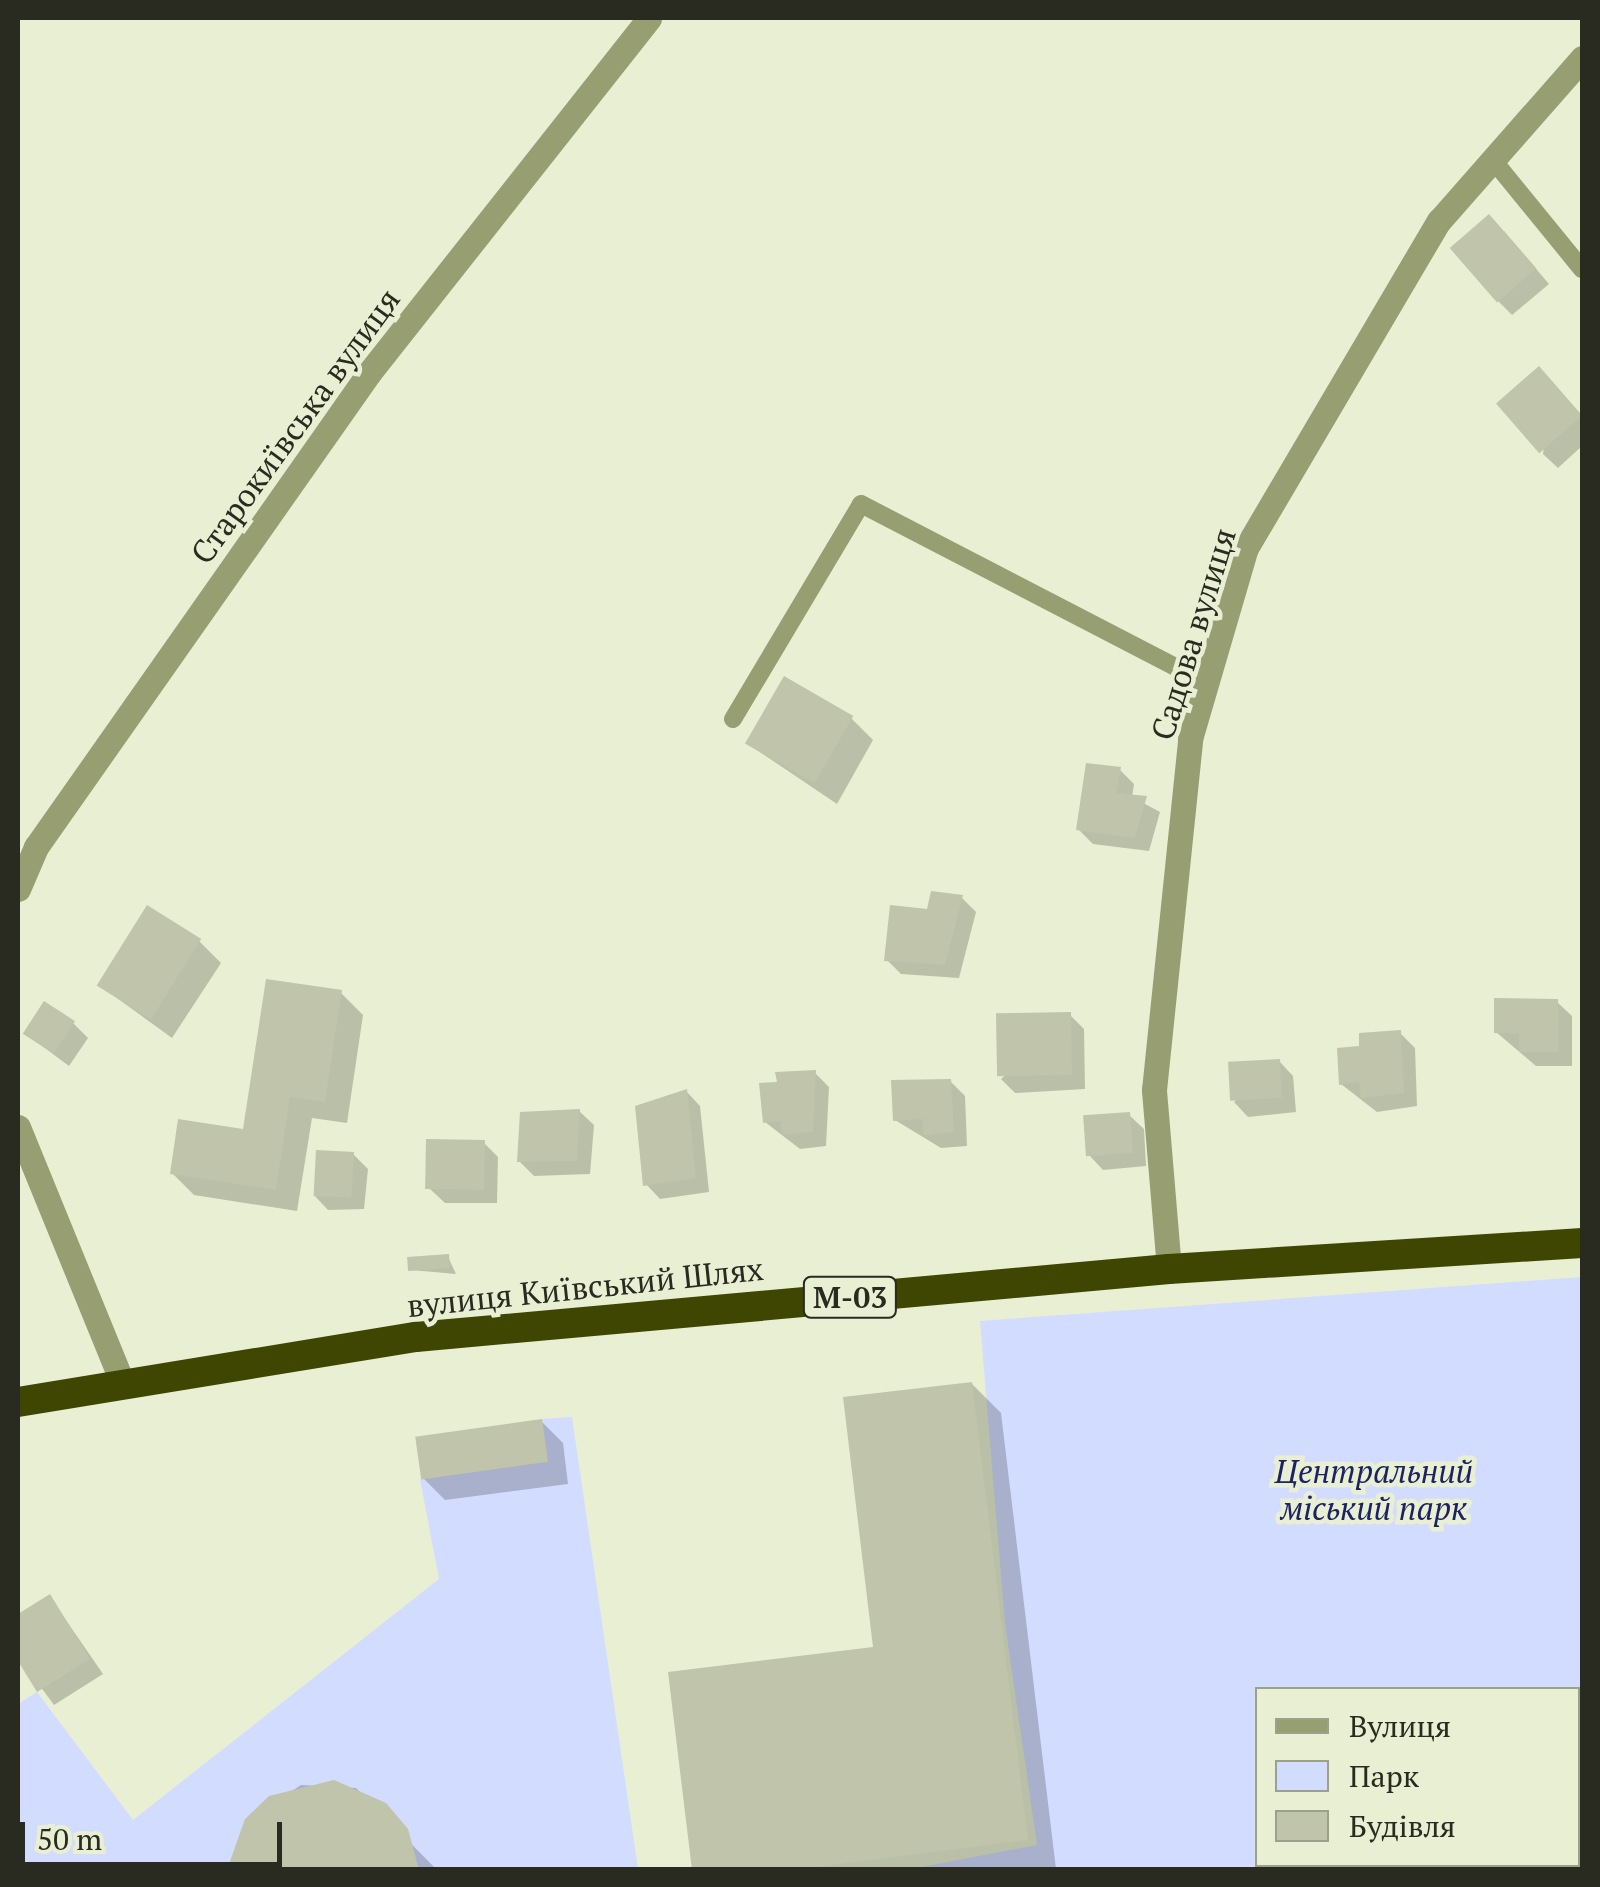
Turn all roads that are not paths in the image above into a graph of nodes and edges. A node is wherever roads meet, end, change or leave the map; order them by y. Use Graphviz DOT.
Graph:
graph roads {
  1 [pos="648,18"];
  2 [pos="1582,58"];
  3 [pos="1493,160"];
  4 [pos="1582,269"];
  5 [pos="1206,682"];
  6 [pos="733,719"];
  7 [pos="18,889"];
  8 [pos="18,1127"];
  9 [pos="1582,1243"];
  10 [pos="1169,1269"];
  11 [pos="120,1380"];
  12 [pos="18,1402"];
  1 -- 7 [label="street, Старокиївська вулиця"];
  2 -- 3 [label="street, Садова вулиця"];
  3 -- 4 [label="lane"];
  3 -- 5 [label="street, Садова вулиця"];
  5 -- 6 [label="lane"];
  5 -- 10 [label="street, Садова вулиця"];
  8 -- 11 [label="street"];
  9 -- 10 [label="highway, вулиця Київський Шлях / М-03"];
  10 -- 11 [label="highway, вулиця Київський Шлях / М-03"];
  11 -- 12 [label="highway, вулиця Київський Шлях / М-03"];
}
